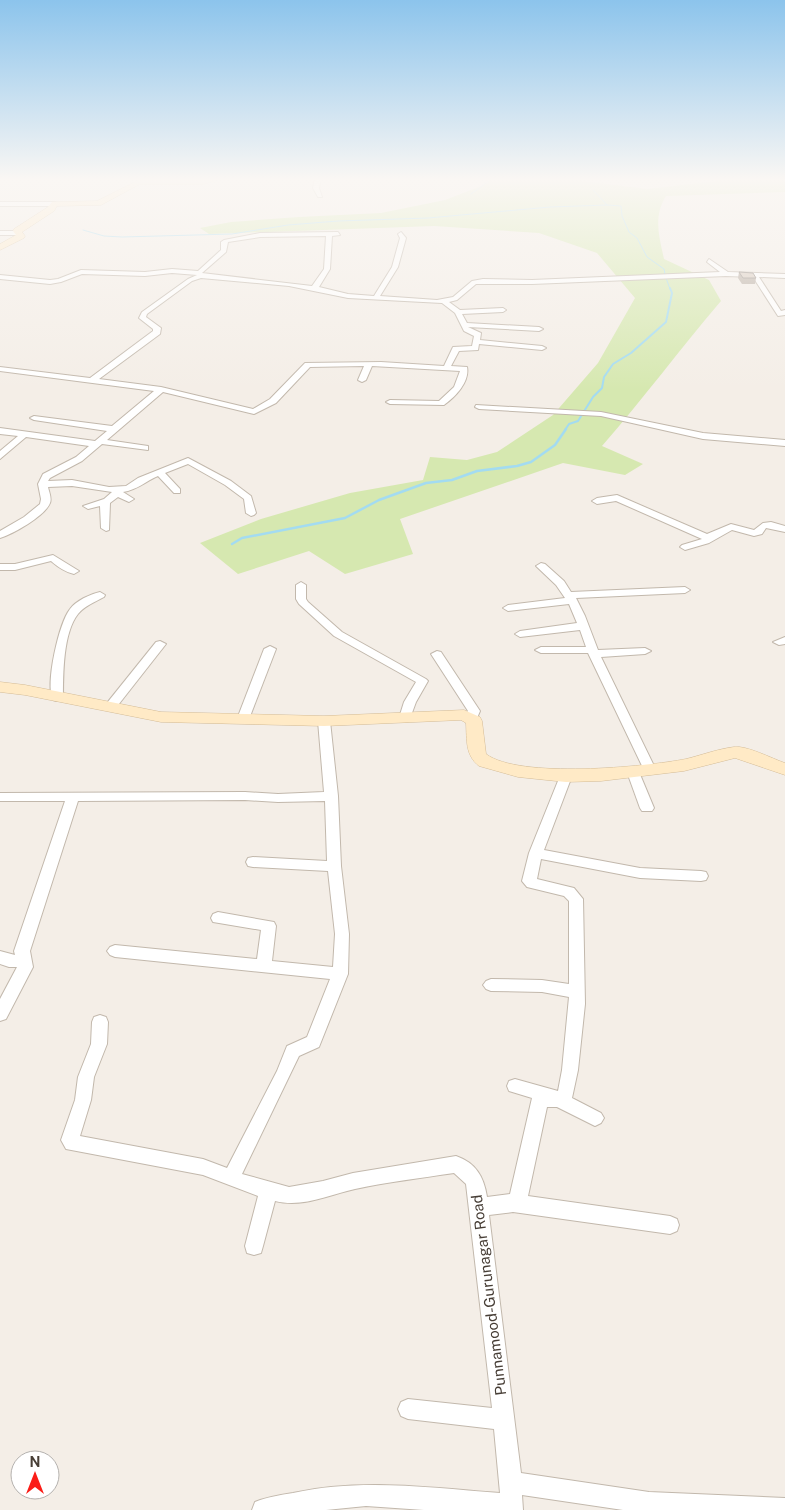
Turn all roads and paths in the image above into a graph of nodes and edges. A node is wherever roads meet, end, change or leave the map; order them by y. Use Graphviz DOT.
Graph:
graph roads {
  1 [pos="224,248"];
  2 [pos="327,248"];
  3 [pos="400,248"];
  4 [pos="709,261"];
  5 [pos="592,270"];
  6 [pos="726,274"];
  7 [pos="754,274"];
  8 [pos="199,275"];
  9 [pos="785,276"];
  10 [pos="0,277"];
  11 [pos="600,279"];
  12 [pos="314,288"];
  13 [pos="376,298"];
  14 [pos="445,302"];
  15 [pos="503,310"];
  16 [pos="458,312"];
  17 [pos="785,312"];
  18 [pos="513,318"];
  19 [pos="464,325"];
  20 [pos="510,326"];
  21 [pos="539,328"];
  22 [pos="478,342"];
  23 [pos="542,348"];
  24 [pos="369,364"];
  25 [pos="448,367"];
  26 [pos="0,369"];
  27 [pos="362,380"];
  28 [pos="91,381"];
  29 [pos="161,389"];
  30 [pos="390,402"];
  31 [pos="479,407"];
  32 [pos="34,418"];
  33 [pos="113,429"];
  34 [pos="0,431"];
  35 [pos="25,434"];
  36 [pos="98,443"];
  37 [pos="785,443"];
  38 [pos="145,448"];
  39 [pos="0,456"];
  40 [pos="159,472"];
  41 [pos="43,484"];
  42 [pos="118,491"];
  43 [pos="177,491"];
  44 [pos="129,499"];
  45 [pos="106,501"];
  46 [pos="597,501"];
  47 [pos="88,506"];
  48 [pos="251,513"];
  49 [pos="0,526"];
  50 [pos="12,528"];
  51 [pos="106,528"];
  52 [pos="785,529"];
  53 [pos="0,535"];
  54 [pos="711,538"];
  55 [pos="685,547"];
  56 [pos="541,566"];
  57 [pos="0,567"];
  58 [pos="74,571"];
  59 [pos="301,585"];
  60 [pos="685,590"];
  61 [pos="100,595"];
  62 [pos="570,597"];
  63 [pos="508,608"];
  64 [pos="583,626"];
  65 [pos="520,634"];
  66 [pos="160,644"];
  67 [pos="270,649"];
  68 [pos="541,650"];
  69 [pos="645,651"];
  70 [pos="593,652"];
  71 [pos="437,654"];
  72 [pos="0,687"];
  73 [pos="57,697"];
  74 [pos="111,706"];
  75 [pos="469,717"];
  76 [pos="405,718"];
  77 [pos="243,719"];
  78 [pos="324,721"];
  79 [pos="785,769"];
  80 [pos="641,771"];
  81 [pos="566,776"];
  82 [pos="331,796"];
  83 [pos="0,797"];
  84 [pos="73,798"];
  85 [pos="647,808"];
  86 [pos="536,853"];
  87 [pos="253,862"];
  88 [pos="334,866"];
  89 [pos="701,876"];
  90 [pos="218,918"];
  91 [pos="115,952"];
  92 [pos="0,957"];
  93 [pos="24,961"];
  94 [pos="264,966"];
  95 [pos="340,974"];
  96 [pos="491,985"];
  97 [pos="577,992"];
  98 [pos="0,1014"];
  99 [pos="100,1022"];
  100 [pos="515,1086"];
  101 [pos="560,1099"];
  102 [pos="595,1118"];
  103 [pos="231,1178"];
  104 [pos="269,1191"];
  105 [pos="513,1203"];
  106 [pos="480,1207"];
  107 [pos="670,1225"];
  108 [pos="254,1246"];
  109 [pos="408,1409"];
  110 [pos="504,1420"];
  111 [pos="511,1482"];
  112 [pos="512,1507"];
  113 [pos="785,1509"];
  114 [pos="264,1510"];
  1 -- 8 [label="street"];
  2 -- 12 [label="street"];
  3 -- 13 [label="street"];
  4 -- 6 [label="street"];
  5 -- 11 [label="street"];
  6 -- 7 [label="street"];
  6 -- 11 [label="street"];
  7 -- 9 [label="street"];
  7 -- 17 [label="street"];
  8 -- 10 [label="street"];
  8 -- 12 [label="street"];
  8 -- 28 [label="street"];
  11 -- 14 [label="street"];
  12 -- 13 [label="street"];
  13 -- 14 [label="street"];
  14 -- 16 [label="street"];
  15 -- 16 [label="street"];
  16 -- 19 [label="street"];
  18 -- 20 [label="street"];
  19 -- 20 [label="street"];
  19 -- 22 [label="street"];
  20 -- 21 [label="street"];
  22 -- 23 [label="street"];
  22 -- 25 [label="street"];
  24 -- 25 [label="street"];
  24 -- 27 [label="street"];
  24 -- 29 [label="street"];
  25 -- 30 [label="street"];
  26 -- 28 [label="street"];
  28 -- 29 [label="street"];
  29 -- 33 [label="street"];
  31 -- 37 [label="street"];
  32 -- 33 [label="street"];
  33 -- 36 [label="street"];
  34 -- 35 [label="street"];
  35 -- 36 [label="street"];
  35 -- 39 [label="street"];
  36 -- 38 [label="street"];
  36 -- 41 [label="street"];
  40 -- 42 [label="street"];
  40 -- 43 [label="street"];
  40 -- 48 [label="street"];
  41 -- 42 [label="street"];
  41 -- 50 [label="street"];
  42 -- 44 [label="street"];
  42 -- 45 [label="street"];
  45 -- 47 [label="street"];
  45 -- 51 [label="street"];
  46 -- 54 [label="street"];
  49 -- 50 [label="street"];
  50 -- 53 [label="street"];
  52 -- 54 [label="street"];
  54 -- 55 [label="street"];
  56 -- 62 [label="street"];
  57 -- 58 [label="street"];
  59 -- 76 [label="street"];
  60 -- 62 [label="street"];
  61 -- 73 [label="street"];
  62 -- 63 [label="street"];
  62 -- 64 [label="street"];
  64 -- 65 [label="street"];
  64 -- 70 [label="street"];
  66 -- 74 [label="street"];
  67 -- 77 [label="street"];
  68 -- 70 [label="street"];
  69 -- 70 [label="street"];
  70 -- 80 [label="street"];
  71 -- 75 [label="street"];
  72 -- 73 [label="main road"];
  73 -- 74 [label="main road"];
  74 -- 77 [label="main road"];
  75 -- 76 [label="main road"];
  75 -- 81 [label="main road"];
  76 -- 78 [label="main road"];
  77 -- 78 [label="main road"];
  78 -- 82 [label="street"];
  79 -- 80 [label="main road"];
  80 -- 81 [label="main road"];
  80 -- 85 [label="street"];
  81 -- 86 [label="street"];
  82 -- 84 [label="street"];
  82 -- 88 [label="street"];
  83 -- 84 [label="street"];
  84 -- 93 [label="street"];
  86 -- 89 [label="street"];
  86 -- 97 [label="street"];
  87 -- 88 [label="street"];
  88 -- 95 [label="street"];
  90 -- 94 [label="street"];
  91 -- 94 [label="street"];
  92 -- 93 [label="street"];
  93 -- 98 [label="street"];
  94 -- 95 [label="street"];
  95 -- 103 [label="street"];
  96 -- 97 [label="street"];
  97 -- 101 [label="street"];
  99 -- 103 [label="street, Punnamood-Gurunagar Road"];
  100 -- 101 [label="street"];
  101 -- 102 [label="street"];
  101 -- 105 [label="street"];
  103 -- 104 [label="street, Punnamood-Gurunagar Road"];
  104 -- 106 [label="street, Punnamood-Gurunagar Road"];
  104 -- 108 [label="street"];
  105 -- 106 [label="street"];
  105 -- 107 [label="street"];
  106 -- 110 [label="street, Punnamood-Gurunagar Road"];
  109 -- 110 [label="street"];
  110 -- 111 [label="street, Punnamood-Gurunagar Road"];
  111 -- 112 [label="street, Punnamood-Gurunagar Road"];
  111 -- 113 [label="street"];
  112 -- 114 [label="street"];
}
